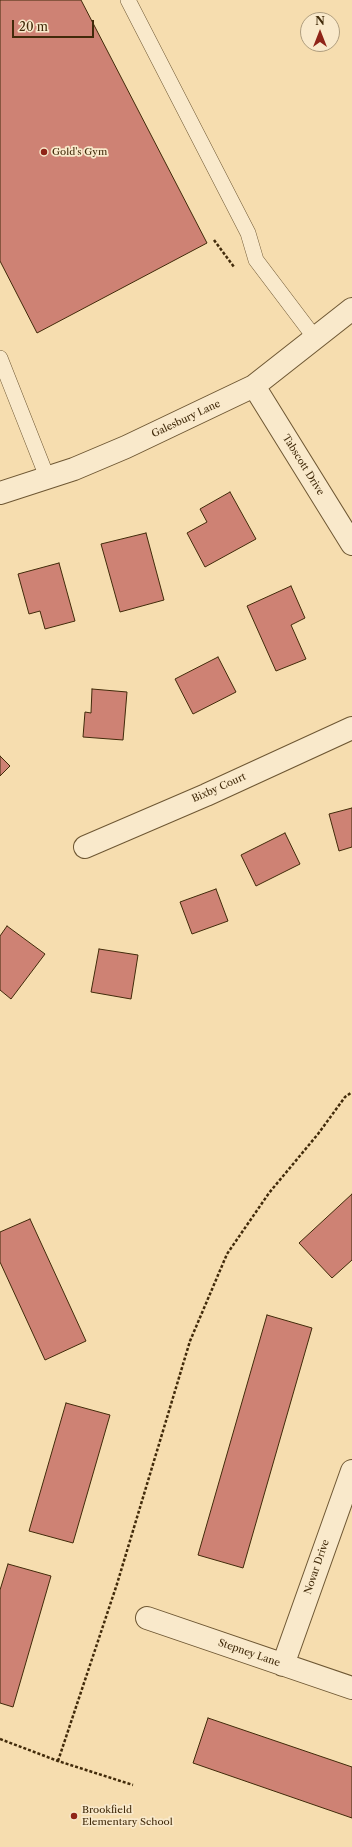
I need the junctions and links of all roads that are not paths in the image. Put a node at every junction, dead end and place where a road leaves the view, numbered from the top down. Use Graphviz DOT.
graph roads {
  1 [pos="128,0"];
  2 [pos="352,309"];
  3 [pos="315,338"];
  4 [pos="0,358"];
  5 [pos="254,386"];
  6 [pos="47,478"];
  7 [pos="0,493"];
  8 [pos="352,544"];
  9 [pos="352,728"];
  10 [pos="85,847"];
  11 [pos="352,1470"];
  12 [pos="147,1618"];
  13 [pos="283,1665"];
  14 [pos="352,1688"];
  1 -- 3 [label="lane"];
  2 -- 3 [label="street, Galesbury Lane"];
  3 -- 5 [label="street, Galesbury Lane"];
  4 -- 6 [label="lane"];
  5 -- 6 [label="street, Galesbury Lane"];
  5 -- 8 [label="street, Tabscott Drive"];
  6 -- 7 [label="street, Galesbury Lane"];
  9 -- 10 [label="street, Bixby Court"];
  11 -- 13 [label="street, Novar Drive"];
  12 -- 13 [label="street, Stepney Lane"];
  13 -- 14 [label="street, Stepney Lane"];
}
